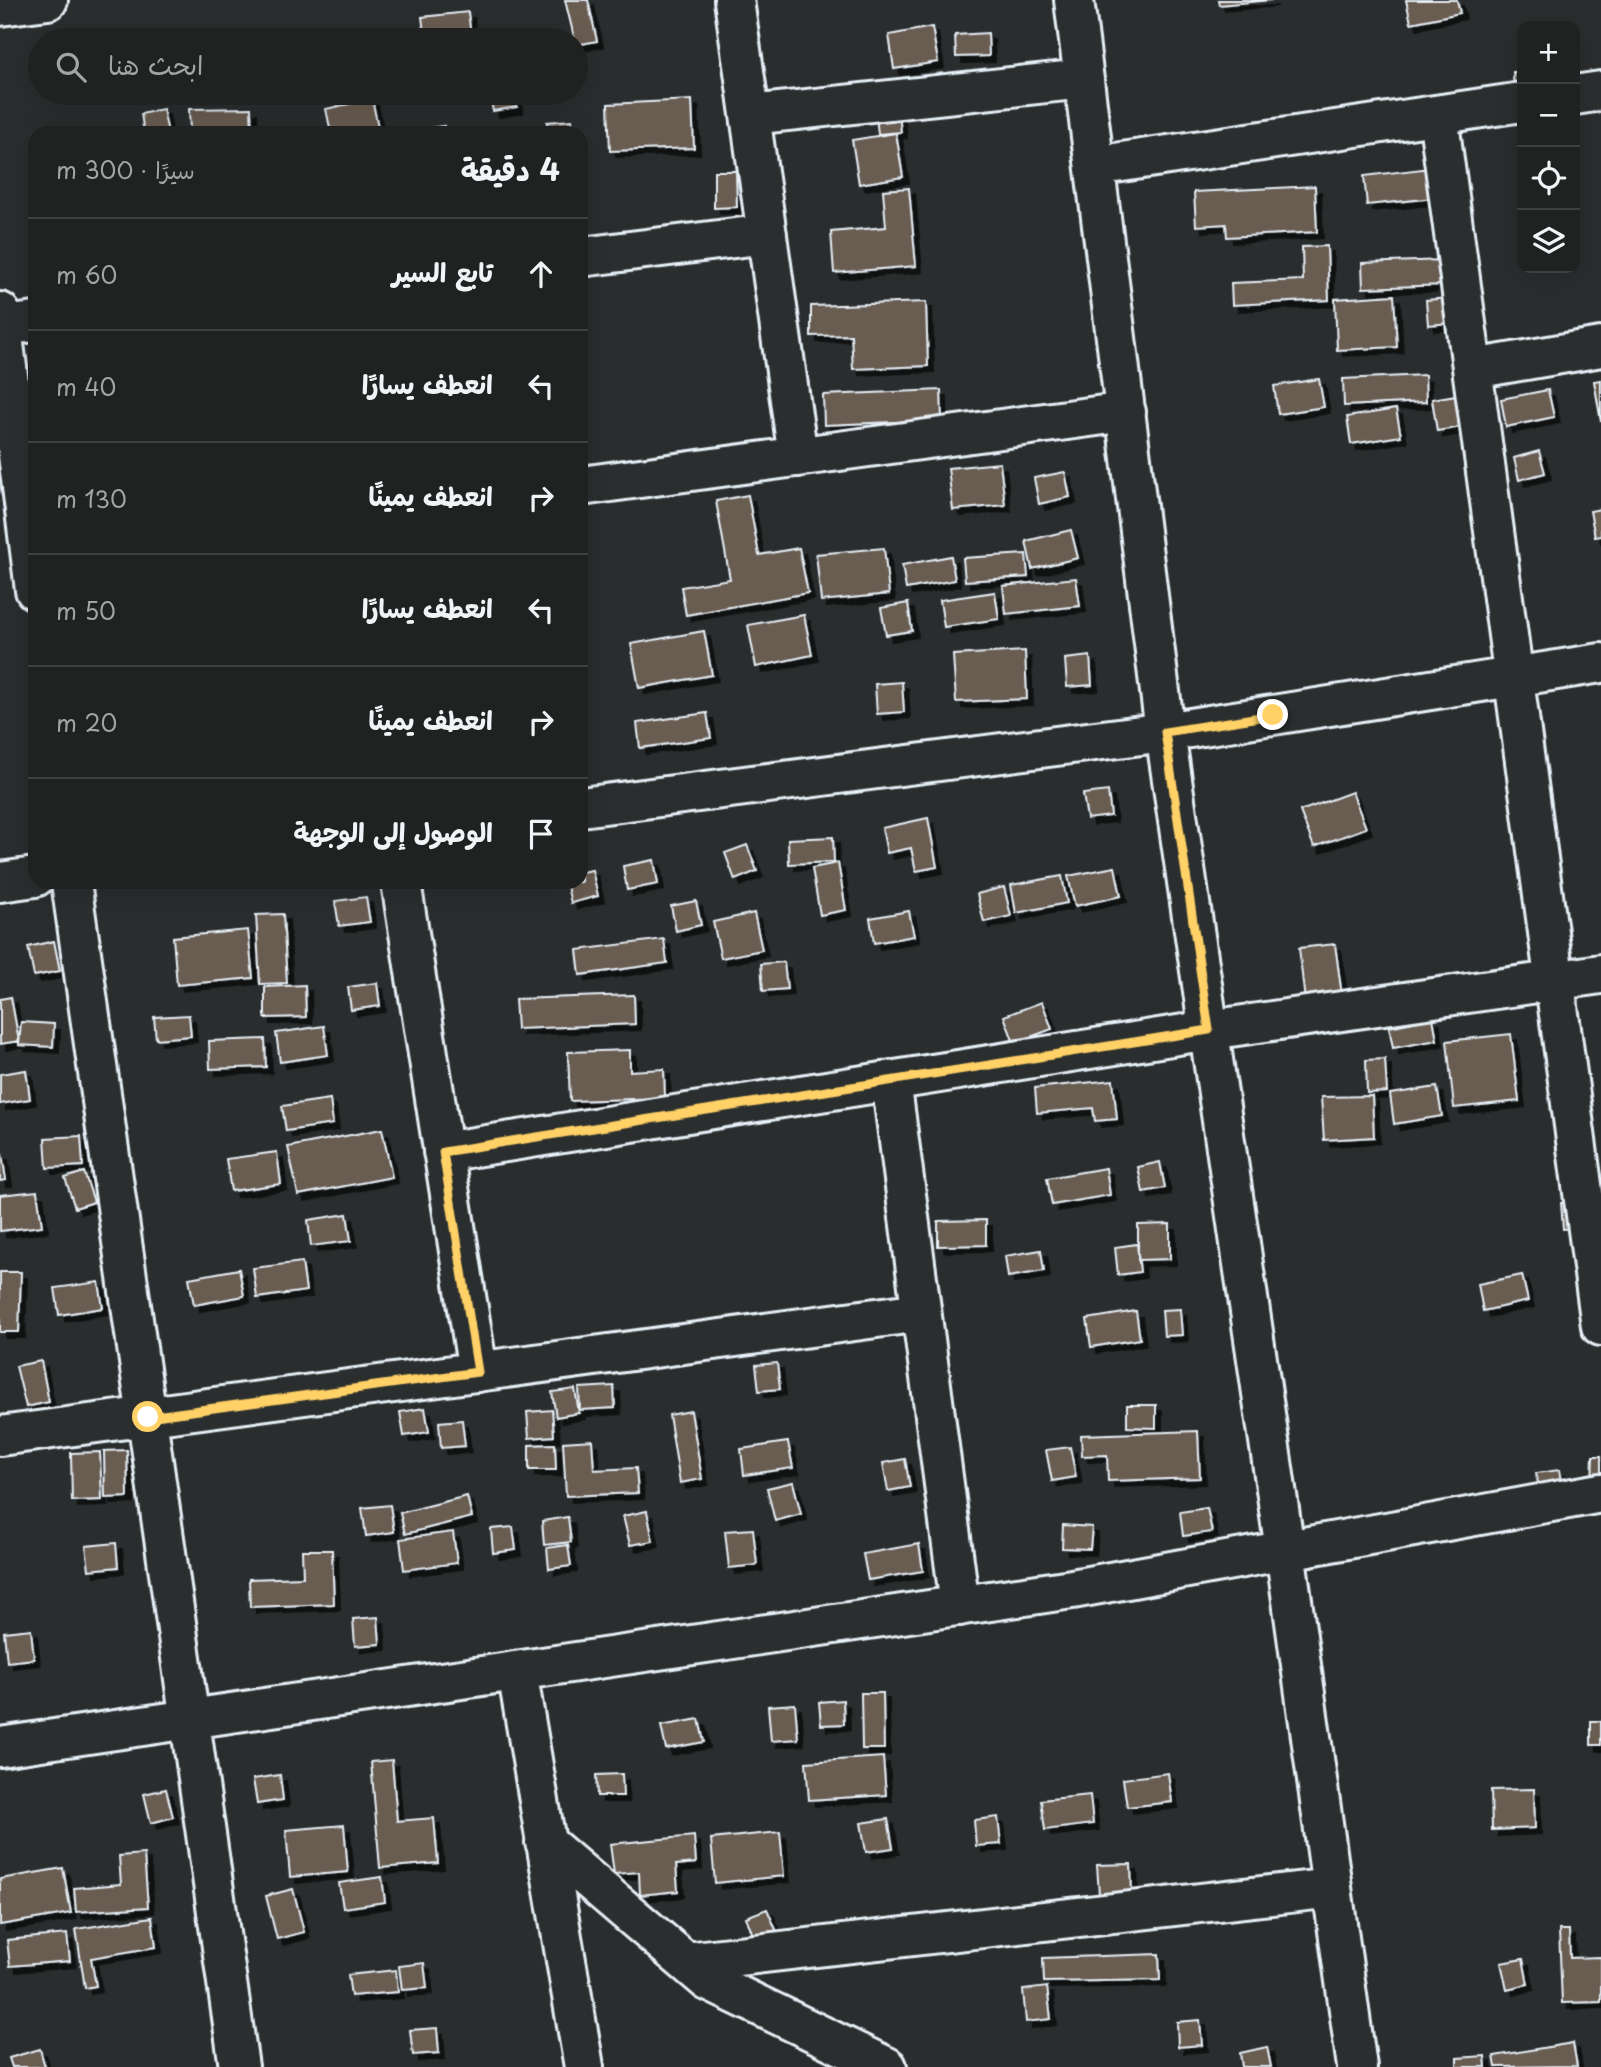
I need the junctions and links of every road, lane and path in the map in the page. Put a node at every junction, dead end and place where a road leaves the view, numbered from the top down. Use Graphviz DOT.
graph roads {
  1 [pos="48,0"];
  2 [pos="734,0"];
  3 [pos="1074,0"];
  4 [pos="0,6"];
  5 [pos="1084,79"];
  6 [pos="1601,91"];
  7 [pos="1580,94"];
  8 [pos="1517,104"];
  9 [pos="751,115"];
  10 [pos="1438,115"];
  11 [pos="1095,166"];
  12 [pos="767,234"];
  13 [pos="588,256"];
  14 [pos="12,320"];
  15 [pos="1601,347"];
  16 [pos="1472,369"];
  17 [pos="1126,412"];
  18 [pos="797,457"];
  19 [pos="588,485"];
  20 [pos="14,531"];
  21 [pos="28,570"];
  22 [pos="1601,663"];
  23 [pos="1514,676"];
  24 [pos="1165,732"];
  25 [pos="588,806"];
  26 [pos="28,878"];
  27 [pos="0,882"];
  28 [pos="72,889"];
  29 [pos="402,889"];
  30 [pos="1601,974"];
  31 [pos="1555,980"];
  32 [pos="1209,1030"];
  33 [pos="891,1080"];
  34 [pos="443,1152"];
  35 [pos="921,1312"];
  36 [pos="1601,1326"];
  37 [pos="478,1372"];
  38 [pos="148,1417"];
  39 [pos="0,1436"];
  40 [pos="1601,1493"];
  41 [pos="1286,1550"];
  42 [pos="960,1606"];
  43 [pos="517,1671"];
  44 [pos="190,1719"];
  45 [pos="0,1747"];
  46 [pos="545,1842"];
  47 [pos="1332,1888"];
  48 [pos="685,1962"];
  49 [pos="239,2067"];
  50 [pos="584,2067"];
  51 [pos="887,2067"];
  52 [pos="1357,2067"];
  1 -- 4 [label="street"];
  2 -- 9 [label="street"];
  3 -- 5 [label="street"];
  5 -- 9 [label="street"];
  5 -- 11 [label="street"];
  6 -- 7 [label="street"];
  8 -- 10 [label="street"];
  9 -- 12 [label="street"];
  10 -- 11 [label="street"];
  10 -- 16 [label="street"];
  11 -- 17 [label="street"];
  12 -- 13 [label="street"];
  12 -- 18 [label="street"];
  14 -- 20 [label="street"];
  15 -- 16 [label="street"];
  16 -- 23 [label="street"];
  17 -- 18 [label="street"];
  17 -- 24 [label="street"];
  18 -- 19 [label="street"];
  20 -- 21 [label="street"];
  22 -- 23 [label="street"];
  23 -- 24 [label="street"];
  23 -- 31 [label="street"];
  24 -- 25 [label="street"];
  24 -- 32 [label="street"];
  26 -- 27 [label="street"];
  28 -- 38 [label="street"];
  29 -- 34 [label="street"];
  30 -- 31 [label="street"];
  31 -- 32 [label="street"];
  31 -- 36 [label="street"];
  32 -- 33 [label="street"];
  32 -- 41 [label="street"];
  33 -- 34 [label="street"];
  33 -- 35 [label="street"];
  34 -- 37 [label="street"];
  35 -- 37 [label="street"];
  35 -- 42 [label="street"];
  37 -- 38 [label="street"];
  38 -- 39 [label="street"];
  38 -- 44 [label="street"];
  40 -- 41 [label="street"];
  41 -- 42 [label="street"];
  41 -- 47 [label="street"];
  42 -- 43 [label="street"];
  43 -- 44 [label="street"];
  43 -- 46 [label="street"];
  44 -- 45 [label="street"];
  44 -- 49 [label="street"];
  46 -- 48 [label="street"];
  46 -- 50 [label="street"];
  47 -- 48 [label="street"];
  47 -- 52 [label="street"];
  48 -- 51 [label="street"];
}
